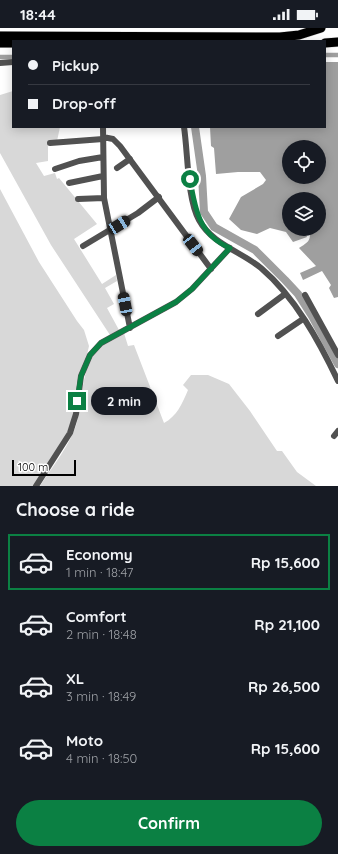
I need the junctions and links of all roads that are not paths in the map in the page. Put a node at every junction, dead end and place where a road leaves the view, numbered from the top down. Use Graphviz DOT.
graph roads {
  1 [pos="321,28"];
  2 [pos="0,36"];
  3 [pos="338,42"];
  4 [pos="0,43"];
  5 [pos="12,43"];
  6 [pos="326,43"];
  7 [pos="12,62"];
  8 [pos="0,63"];
  9 [pos="103,128"];
  10 [pos="184,128"];
  11 [pos="103,138"];
  12 [pos="50,143"];
  13 [pos="103,157"];
  14 [pos="130,159"];
  15 [pos="55,168"];
  16 [pos="117,168"];
  17 [pos="103,176"];
  18 [pos="69,183"];
  19 [pos="158,196"];
  20 [pos="104,198"];
  21 [pos="78,199"];
  22 [pos="109,231"];
  23 [pos="83,246"];
  24 [pos="230,248"];
  25 [pos="211,269"];
  26 [pos="285,294"];
  27 [pos="305,295"];
  28 [pos="304,307"];
  29 [pos="258,314"];
  30 [pos="303,319"];
  31 [pos="130,328"];
  32 [pos="278,336"];
  33 [pos="338,355"];
  34 [pos="338,381"];
  35 [pos="36,486"];
  1 -- 2 [label="highway"];
  3 -- 6 [label="highway"];
  4 -- 5 [label="highway"];
  7 -- 8 [label="street"];
  9 -- 11 [label="street"];
  10 -- 24 [label="street"];
  11 -- 12 [label="street"];
  11 -- 13 [label="street"];
  11 -- 14 [label="street"];
  13 -- 15 [label="street"];
  13 -- 17 [label="street"];
  14 -- 16 [label="street"];
  14 -- 19 [label="street"];
  17 -- 18 [label="street"];
  17 -- 20 [label="street"];
  19 -- 22 [label="street"];
  19 -- 25 [label="street"];
  20 -- 21 [label="street"];
  20 -- 22 [label="street"];
  22 -- 23 [label="street"];
  22 -- 31 [label="street"];
  24 -- 25 [label="street"];
  24 -- 26 [label="street"];
  25 -- 31 [label="street"];
  26 -- 28 [label="street"];
  26 -- 29 [label="street"];
  27 -- 28 [label="street"];
  28 -- 30 [label="street"];
  28 -- 33 [label="street"];
  30 -- 32 [label="street"];
  30 -- 34 [label="street"];
  31 -- 35 [label="street"];
}
